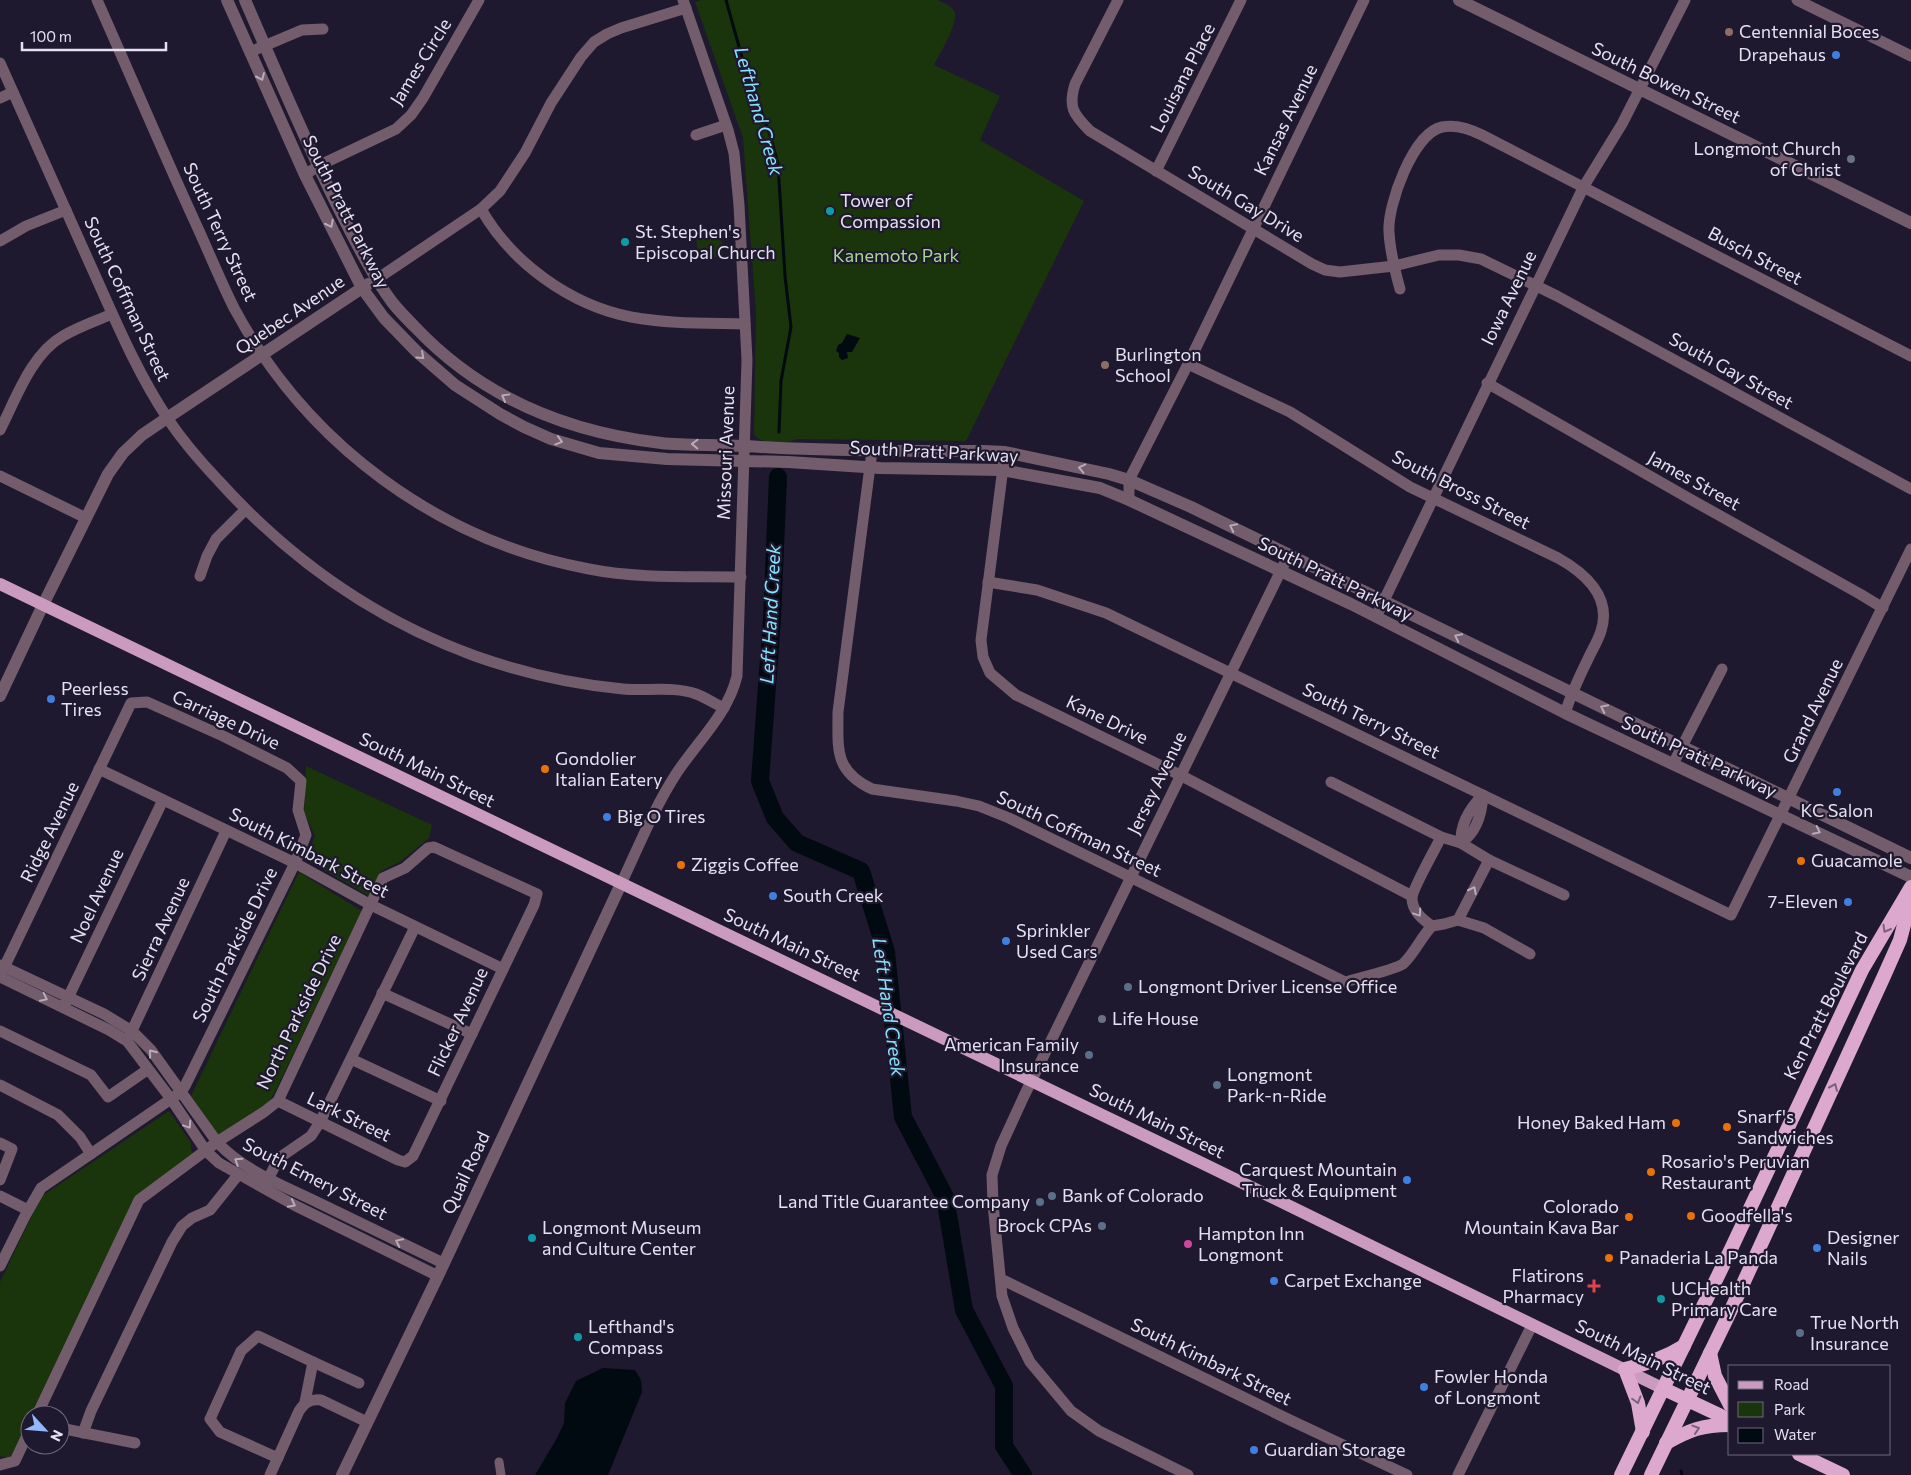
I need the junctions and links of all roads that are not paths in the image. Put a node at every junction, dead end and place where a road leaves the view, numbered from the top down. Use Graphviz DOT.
graph roads {
  1 [pos="97,0"];
  2 [pos="227,0"];
  3 [pos="245,0"];
  4 [pos="479,0"];
  5 [pos="1118,0"];
  6 [pos="1242,0"];
  7 [pos="1364,0"];
  8 [pos="1459,0"];
  9 [pos="1685,0"];
  10 [pos="1797,0"];
  11 [pos="684,4"];
  12 [pos="323,29"];
  13 [pos="265,46"];
  14 [pos="250,52"];
  15 [pos="1911,56"];
  16 [pos="0,63"];
  17 [pos="1641,90"];
  18 [pos="13,92"];
  19 [pos="0,98"];
  20 [pos="726,125"];
  21 [pos="696,135"];
  22 [pos="318,166"];
  23 [pos="1156,171"];
  24 [pos="305,175"];
  25 [pos="1584,186"];
  26 [pos="481,208"];
  27 [pos="66,210"];
  28 [pos="1911,223"];
  29 [pos="1252,230"];
  30 [pos="0,241"];
  31 [pos="1394,266"];
  32 [pos="377,279"];
  33 [pos="1535,285"];
  34 [pos="362,288"];
  35 [pos="1400,289"];
  36 [pos="112,314"];
  37 [pos="745,324"];
  38 [pos="263,354"];
  39 [pos="1911,356"];
  40 [pos="1188,364"];
  41 [pos="1488,383"];
  42 [pos="167,418"];
  43 [pos="0,430"];
  44 [pos="744,446"];
  45 [pos="872,451"];
  46 [pos="1005,452"];
  47 [pos="743,461"];
  48 [pos="870,466"];
  49 [pos="1002,470"];
  50 [pos="0,476"];
  51 [pos="1129,480"];
  52 [pos="1911,489"];
  53 [pos="1432,498"];
  54 [pos="1129,500"];
  55 [pos="245,510"];
  56 [pos="86,518"];
  57 [pos="1911,549"];
  58 [pos="1289,554"];
  59 [pos="1280,571"];
  60 [pos="200,576"];
  61 [pos="741,577"];
  62 [pos="988,582"];
  63 [pos="0,584"];
  64 [pos="1384,600"];
  65 [pos="43,605"];
  66 [pos="1883,608"];
  67 [pos="1376,617"];
  68 [pos="1722,669"];
  69 [pos="1231,673"];
  70 [pos="1572,693"];
  71 [pos="0,696"];
  72 [pos="131,703"];
  73 [pos="724,708"];
  74 [pos="1565,713"];
  75 [pos="1681,746"];
  76 [pos="1673,764"];
  77 [pos="99,769"];
  78 [pos="1180,775"];
  79 [pos="301,781"];
  80 [pos="1330,782"];
  81 [pos="1484,795"];
  82 [pos="1789,799"];
  83 [pos="163,800"];
  84 [pos="1781,814"];
  85 [pos="226,831"];
  86 [pos="1441,837"];
  87 [pos="1461,843"];
  88 [pos="1911,858"];
  89 [pos="1489,860"];
  90 [pos="295,863"];
  91 [pos="1130,877"];
  92 [pos="1911,877"];
  93 [pos="621,884"];
  94 [pos="1911,887"];
  95 [pos="537,894"];
  96 [pos="1564,894"];
  97 [pos="1412,896"];
  98 [pos="1911,898"];
  99 [pos="371,905"];
  100 [pos="1731,915"];
  101 [pos="1458,920"];
  102 [pos="1432,926"];
  103 [pos="415,927"];
  104 [pos="1530,954"];
  105 [pos="502,969"];
  106 [pos="1,971"];
  107 [pos="382,993"];
  108 [pos="65,1002"];
  109 [pos="0,1031"];
  110 [pos="472,1034"];
  111 [pos="130,1036"];
  112 [pos="351,1058"];
  113 [pos="147,1070"];
  114 [pos="1031,1081"];
  115 [pos="0,1085"];
  116 [pos="181,1092"];
  117 [pos="169,1100"];
  118 [pos="278,1100"];
  119 [pos="441,1101"];
  120 [pos="320,1122"];
  121 [pos="217,1142"];
  122 [pos="0,1143"];
  123 [pos="206,1151"];
  124 [pos="91,1154"];
  125 [pos="405,1162"];
  126 [pos="238,1175"];
  127 [pos="0,1180"];
  128 [pos="266,1184"];
  129 [pos="0,1196"];
  130 [pos="28,1210"];
  131 [pos="343,1215"];
  132 [pos="337,1226"];
  133 [pos="443,1263"];
  134 [pos="0,1266"];
  135 [pos="438,1276"];
  136 [pos="1000,1279"];
  137 [pos="1532,1325"];
  138 [pos="1684,1345"];
  139 [pos="1710,1353"];
  140 [pos="313,1362"];
  141 [pos="1625,1369"];
  142 [pos="359,1383"];
  143 [pos="1664,1389"];
  144 [pos="1687,1400"];
  145 [pos="1728,1401"];
  146 [pos="305,1402"];
  147 [pos="42,1405"];
  148 [pos="1728,1419"];
  149 [pos="367,1422"];
  150 [pos="1728,1425"];
  151 [pos="70,1430"];
  152 [pos="1643,1432"];
  153 [pos="82,1433"];
  154 [pos="135,1443"];
  155 [pos="1666,1444"];
  156 [pos="20,1449"];
  157 [pos="1801,1455"];
  158 [pos="278,1458"];
  159 [pos="499,1462"];
  160 [pos="0,1465"];
  161 [pos="270,1475"];
  162 [pos="342,1475"];
  163 [pos="501,1475"];
  164 [pos="1188,1475"];
  165 [pos="1407,1475"];
  166 [pos="1458,1475"];
  167 [pos="1621,1475"];
  168 [pos="1651,1475"];
  169 [pos="1842,1475"];
  1 -- 38 [label="street, South Terry Street"];
  2 -- 14 [label="street, South Pratt Parkway"];
  3 -- 13 [label="street, South Pratt Parkway"];
  4 -- 22 [label="street, James Circle"];
  5 -- 23 [label="street, South Gay Drive"];
  6 -- 23 [label="street, Louisana Place"];
  7 -- 29 [label="street, Kansas Avenue"];
  8 -- 17 [label="street, South Bowen Street"];
  9 -- 17 [label="street, Iowa Avenue"];
  10 -- 15 [label="street"];
  11 -- 20 [label="street, Missouri Avenue"];
  11 -- 26 [label="street, Quebec Avenue"];
  12 -- 13 [label="street"];
  13 -- 14 [label="street"];
  13 -- 22 [label="street, South Pratt Parkway"];
  14 -- 24 [label="street, South Pratt Parkway, one-way"];
  16 -- 18 [label="street, South Coffman Street"];
  17 -- 25 [label="street, Iowa Avenue"];
  17 -- 28 [label="street, South Bowen Street"];
  18 -- 19 [label="street"];
  18 -- 27 [label="street, South Coffman Street"];
  20 -- 21 [label="street"];
  20 -- 37 [label="street, Missouri Avenue"];
  22 -- 24 [label="street, James Circle"];
  22 -- 32 [label="street, South Pratt Parkway"];
  23 -- 29 [label="street, South Gay Drive"];
  24 -- 34 [label="street, South Pratt Parkway, one-way"];
  25 -- 31 [label="street, Busch Street"];
  25 -- 33 [label="street, Iowa Avenue"];
  25 -- 39 [label="street, Busch Street"];
  26 -- 32 [label="street, Quebec Avenue"];
  26 -- 37 [label="street"];
  27 -- 30 [label="street"];
  27 -- 36 [label="street, South Coffman Street"];
  29 -- 31 [label="street, South Gay Drive"];
  29 -- 40 [label="street, Kansas Avenue"];
  31 -- 33 [label="street, South Gay Drive"];
  31 -- 35 [label="street, Busch Street"];
  32 -- 34 [label="street, Quebec Avenue"];
  44 -- 32 [label="street, South Pratt Parkway, one-way"];
  33 -- 41 [label="street, Iowa Avenue"];
  33 -- 52 [label="street, South Gay Street"];
  34 -- 38 [label="street, Quebec Avenue"];
  34 -- 47 [label="street, South Pratt Parkway, one-way"];
  36 -- 42 [label="street, South Coffman Street"];
  36 -- 43 [label="street"];
  37 -- 44 [label="street, Missouri Avenue"];
  38 -- 42 [label="street, Quebec Avenue"];
  38 -- 61 [label="street, South Terry Street"];
  40 -- 51 [label="street, Kansas Avenue"];
  40 -- 53 [label="street, South Bross Street"];
  41 -- 53 [label="street, Iowa Avenue"];
  41 -- 66 [label="street, James Street"];
  42 -- 55 [label="street, South Coffman Street"];
  42 -- 56 [label="street, Quebec Avenue"];
  44 -- 45 [label="street, South Pratt Parkway"];
  44 -- 47 [label="street, Missouri Avenue"];
  45 -- 46 [label="street, South Pratt Parkway"];
  45 -- 48 [label="street, South Coffman Street"];
  46 -- 49 [label="street, Kane Drive"];
  51 -- 46 [label="street, South Pratt Parkway, one-way"];
  47 -- 48 [label="street, South Pratt Parkway"];
  47 -- 61 [label="street, Missouri Avenue"];
  48 -- 49 [label="street, South Pratt Parkway"];
  48 -- 91 [label="street, South Coffman Street"];
  49 -- 54 [label="street, South Pratt Parkway"];
  49 -- 62 [label="street, Kane Drive"];
  50 -- 56 [label="street"];
  51 -- 54 [label="street, Kansas Avenue"];
  58 -- 51 [label="street, South Pratt Parkway, one-way"];
  53 -- 64 [label="street, Iowa Avenue"];
  53 -- 70 [label="street, South Bross Street"];
  54 -- 59 [label="street, South Pratt Parkway"];
  55 -- 60 [label="street"];
  55 -- 73 [label="street, South Coffman Street"];
  56 -- 65 [label="street, Quebec Avenue"];
  57 -- 66 [label="street, Grand Avenue"];
  58 -- 59 [label="street, Jersey Avenue"];
  58 -- 64 [label="street, South Pratt Parkway"];
  59 -- 67 [label="street, South Pratt Parkway"];
  59 -- 69 [label="street, Jersey Avenue"];
  61 -- 73 [label="street, Missouri Avenue"];
  62 -- 69 [label="street, South Terry Street"];
  62 -- 78 [label="street, Kane Drive"];
  63 -- 65 [label="main road, South Main Street"];
  64 -- 67 [label="street, Iowa Avenue"];
  70 -- 64 [label="street, South Pratt Parkway, one-way"];
  65 -- 71 [label="street, Quebec Avenue"];
  65 -- 93 [label="main road, South Main Street"];
  66 -- 82 [label="street, Grand Avenue"];
  67 -- 74 [label="street, South Pratt Parkway"];
  68 -- 75 [label="street"];
  69 -- 78 [label="street, Jersey Avenue"];
  69 -- 81 [label="street, South Terry Street"];
  70 -- 74 [label="street, South Bross Street"];
  75 -- 70 [label="street, South Pratt Parkway, one-way"];
  72 -- 77 [label="street, Ridge Avenue"];
  72 -- 79 [label="street, Carriage Drive"];
  73 -- 93 [label="street, Missouri Avenue"];
  74 -- 76 [label="street, South Pratt Parkway"];
  75 -- 76 [label="street"];
  75 -- 82 [label="street, South Pratt Parkway"];
  76 -- 84 [label="street, South Pratt Parkway"];
  77 -- 83 [label="street, South Kimbark Street"];
  77 -- 106 [label="street, Ridge Avenue"];
  78 -- 91 [label="street, Jersey Avenue"];
  78 -- 97 [label="street, Kane Drive"];
  79 -- 90 [label="street, South Parkside Drive"];
  80 -- 86 [label="street"];
  81 -- 87 [label="street"];
  81 -- 100 [label="street, South Terry Street"];
  82 -- 84 [label="street, Grand Avenue"];
  82 -- 88 [label="street, South Pratt Parkway"];
  83 -- 85 [label="street, South Kimbark Street"];
  83 -- 108 [label="street, Noel Avenue"];
  84 -- 92 [label="street, South Pratt Parkway, one-way"];
  84 -- 100 [label="street, Grand Avenue"];
  85 -- 90 [label="street, South Kimbark Street"];
  85 -- 111 [label="street, Sierra Avenue"];
  86 -- 87 [label="street"];
  86 -- 97 [label="street"];
  87 -- 89 [label="street"];
  89 -- 96 [label="street"];
  101 -- 89 [label="street, one-way"];
  90 -- 99 [label="street, South Kimbark Street"];
  90 -- 116 [label="street, South Parkside Drive"];
  91 -- 102 [label="street, South Coffman Street"];
  91 -- 114 [label="street, Jersey Avenue"];
  93 -- 114 [label="main road, South Main Street"];
  93 -- 133 [label="street, Quail Road"];
  94 -- 138 [label="highway, Ken Pratt Boulevard, one-way"];
  95 -- 99 [label="street, North Parkside Drive"];
  95 -- 105 [label="street, Flicker Avenue"];
  97 -- 102 [label="street, one-way"];
  139 -- 98 [label="highway, Ken Pratt Boulevard, one-way"];
  99 -- 103 [label="street, South Kimbark Street"];
  99 -- 118 [label="street, North Parkside Drive"];
  101 -- 102 [label="street"];
  101 -- 104 [label="street"];
  103 -- 105 [label="street, South Kimbark Street"];
  103 -- 107 [label="street"];
  105 -- 110 [label="street, Flicker Avenue"];
  106 -- 108 [label="street, South Emery Street"];
  107 -- 110 [label="street"];
  107 -- 112 [label="street"];
  108 -- 111 [label="street, South Emery Street"];
  109 -- 113 [label="street"];
  110 -- 119 [label="street, Flicker Avenue"];
  111 -- 113 [label="street, South Emery Street"];
  116 -- 111 [label="street, South Emery Street, one-way"];
  112 -- 119 [label="street"];
  112 -- 120 [label="street"];
  113 -- 117 [label="street, South Emery Street"];
  114 -- 136 [label="street"];
  114 -- 137 [label="main road, South Main Street"];
  115 -- 124 [label="street"];
  116 -- 117 [label="street"];
  116 -- 121 [label="street, South Emery Street"];
  117 -- 123 [label="street, South Emery Street, one-way"];
  117 -- 124 [label="street"];
  118 -- 120 [label="street, Lark Street"];
  118 -- 121 [label="street, North Parkside Drive"];
  119 -- 125 [label="street, Flicker Avenue"];
  120 -- 125 [label="street, Lark Street"];
  120 -- 128 [label="street"];
  121 -- 123 [label="street, North Parkside Drive"];
  128 -- 121 [label="street, South Emery Street, one-way"];
  122 -- 127 [label="street"];
  123 -- 126 [label="street, South Emery Street"];
  123 -- 147 [label="street, North Parkside Drive"];
  124 -- 130 [label="street"];
  126 -- 128 [label="street, South Emery Street"];
  126 -- 153 [label="street"];
  128 -- 131 [label="street, South Emery Street"];
  128 -- 132 [label="street, South Emery Street, one-way"];
  129 -- 130 [label="street"];
  130 -- 134 [label="street"];
  131 -- 132 [label="street"];
  133 -- 131 [label="street, South Emery Street, one-way"];
  132 -- 135 [label="street, South Emery Street"];
  133 -- 135 [label="street, Quail Road"];
  135 -- 149 [label="street, Quail Road"];
  136 -- 164 [label="street"];
  136 -- 165 [label="street, South Kimbark Street"];
  137 -- 141 [label="main road, South Main Street"];
  137 -- 166 [label="street"];
  138 -- 141 [label="highway"];
  138 -- 143 [label="highway, Ken Pratt Boulevard"];
  139 -- 144 [label="highway, Ken Pratt Boulevard"];
  139 -- 145 [label="highway"];
  140 -- 142 [label="street"];
  140 -- 146 [label="street"];
  140 -- 158 [label="street"];
  141 -- 143 [label="main road, South Main Street"];
  141 -- 152 [label="highway, one-way"];
  143 -- 144 [label="highway, South Main Street"];
  143 -- 152 [label="highway, Ken Pratt Boulevard"];
  144 -- 148 [label="highway, South Main Street"];
  144 -- 155 [label="highway, Ken Pratt Boulevard"];
  146 -- 149 [label="street"];
  146 -- 158 [label="street"];
  149 -- 162 [label="street, Quail Road"];
  155 -- 150 [label="highway, one-way"];
  151 -- 153 [label="street"];
  152 -- 167 [label="highway, Ken Pratt Boulevard"];
  153 -- 154 [label="street"];
  155 -- 168 [label="highway, Ken Pratt Boulevard"];
  156 -- 160 [label="street"];
  157 -- 169 [label="highway"];
  158 -- 161 [label="street"];
  159 -- 163 [label="street"];
}
